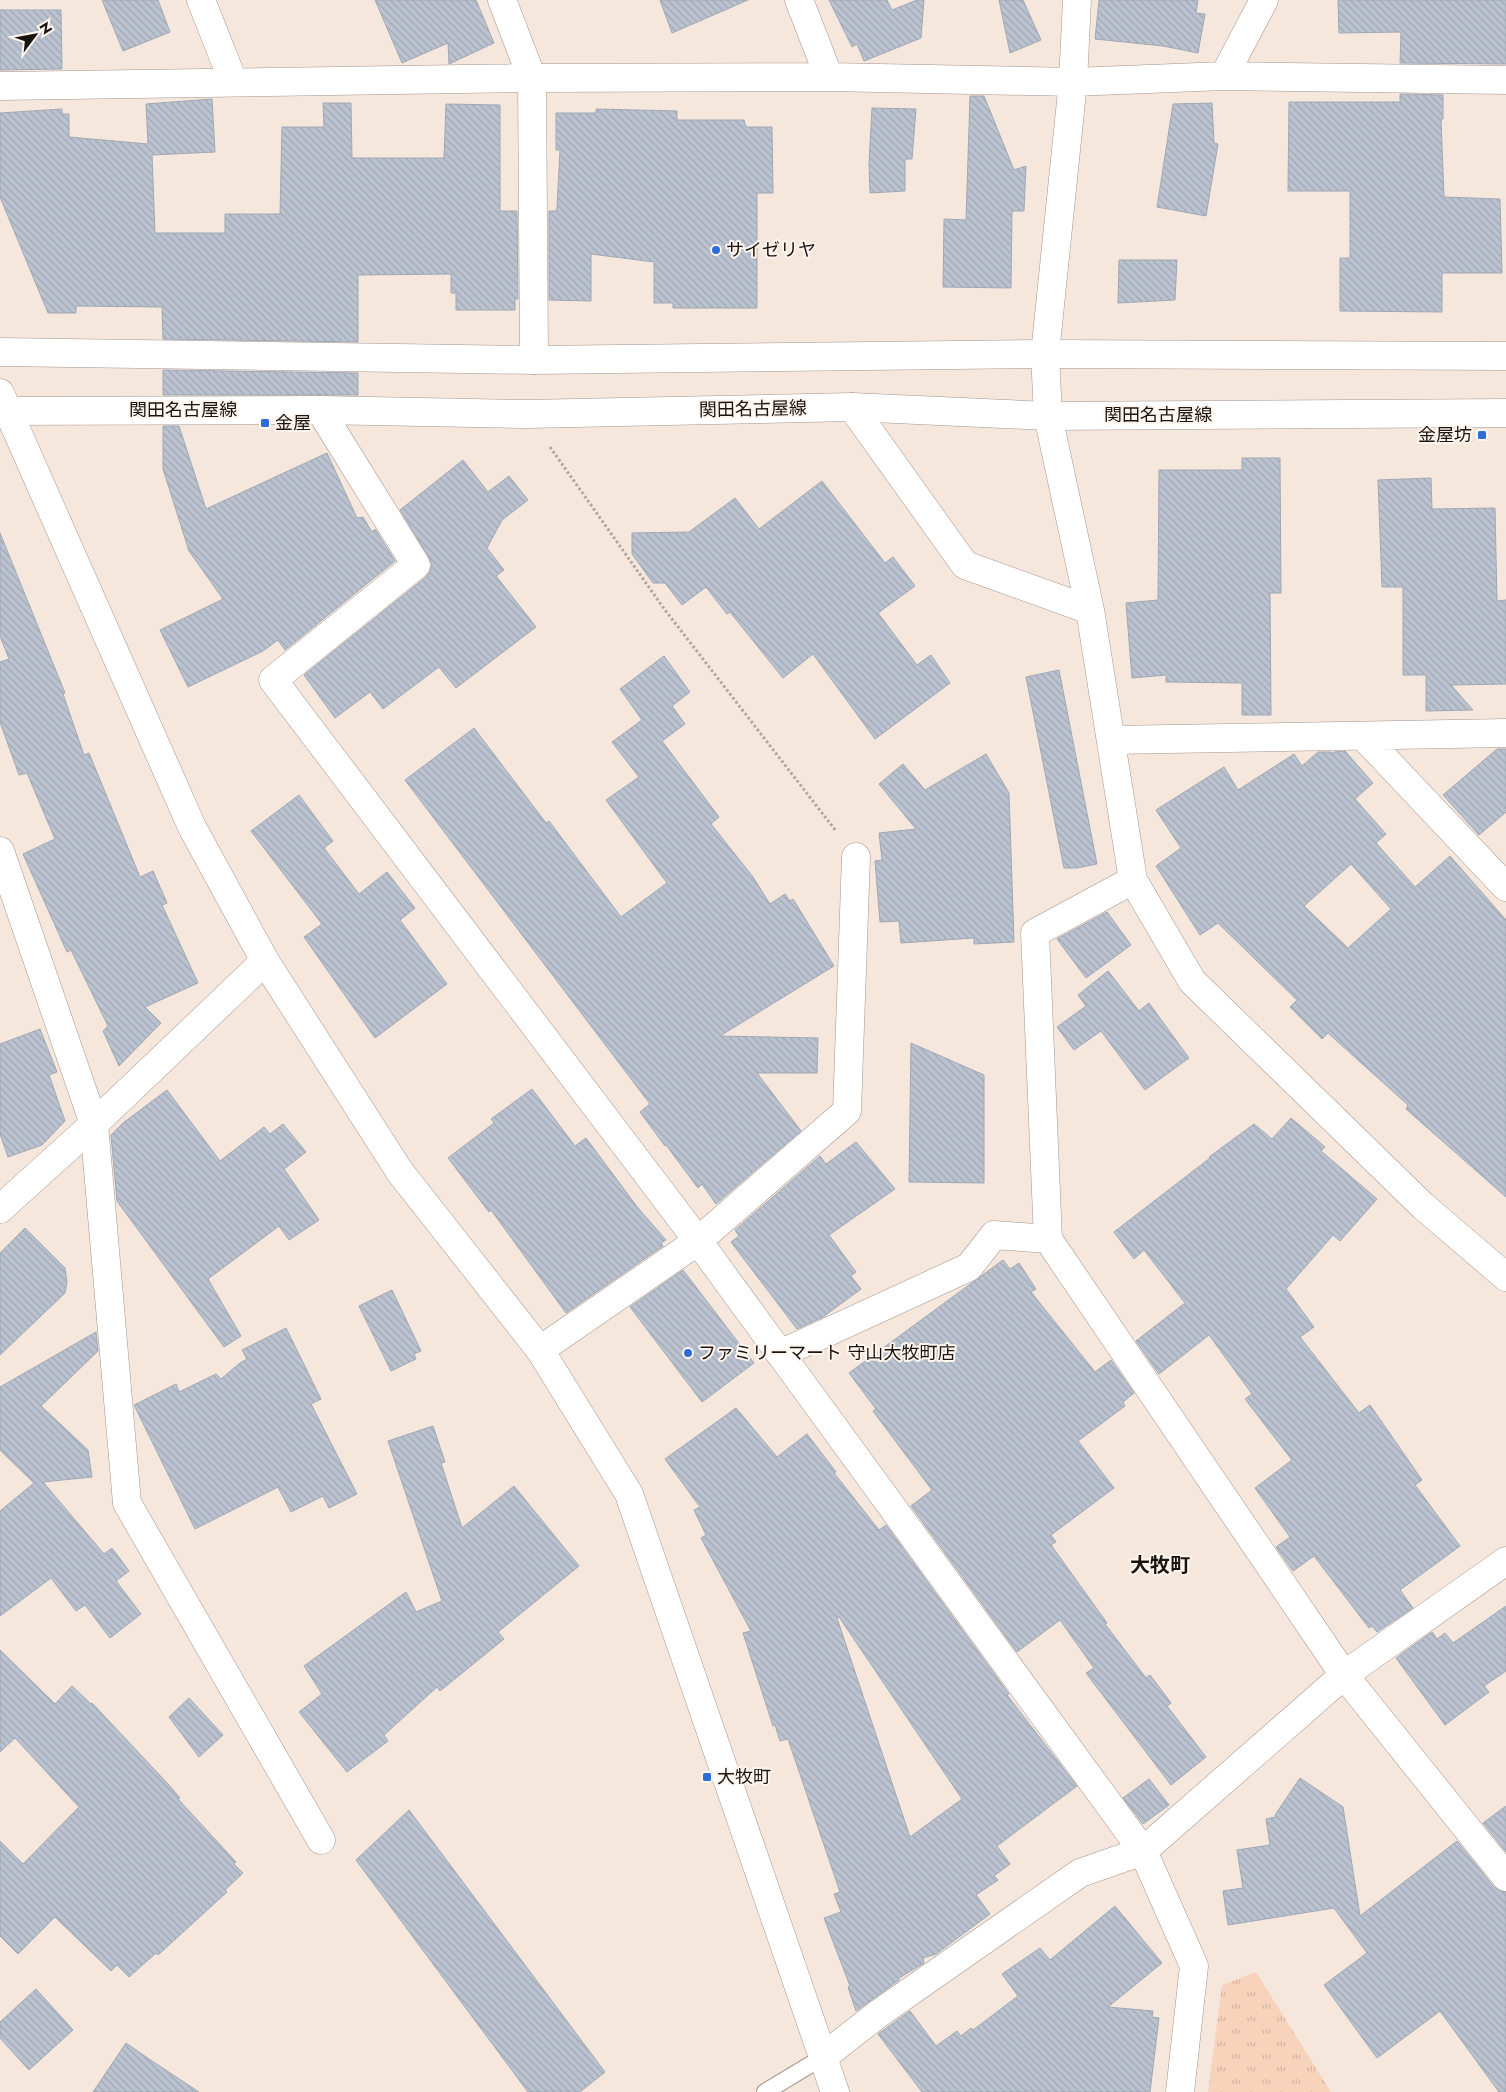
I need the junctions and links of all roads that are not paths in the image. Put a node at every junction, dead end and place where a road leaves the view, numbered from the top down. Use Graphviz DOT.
graph roads {
  1 [pos="201,0"];
  2 [pos="502,0"];
  3 [pos="798,0"];
  4 [pos="1077,0"];
  5 [pos="1264,0"];
  6 [pos="1224,76"];
  7 [pos="829,77"];
  8 [pos="532,78"];
  9 [pos="1506,80"];
  10 [pos="233,81"];
  11 [pos="1073,82"];
  12 [pos="0,86"];
  13 [pos="0,352"];
  14 [pos="1045,354"];
  15 [pos="1506,356"];
  16 [pos="534,360"];
  17 [pos="3,404"];
  18 [pos="852,407"];
  19 [pos="320,410"];
  20 [pos="1506,413"];
  21 [pos="1048,416"];
  22 [pos="1090,610"];
  23 [pos="1506,733"];
  24 [pos="1363,736"];
  25 [pos="1111,740"];
  26 [pos="0,851"];
  27 [pos="856,857"];
  28 [pos="1133,880"];
  29 [pos="1506,887"];
  30 [pos="265,961"];
  31 [pos="94,1124"];
  32 [pos="0,1209"];
  33 [pos="1048,1239"];
  34 [pos="698,1241"];
  35 [pos="1506,1277"];
  36 [pos="540,1350"];
  37 [pos="780,1354"];
  38 [pos="1506,1561"];
  39 [pos="1344,1675"];
  40 [pos="321,1840"];
  41 [pos="1144,1852"];
  42 [pos="1506,1877"];
  43 [pos="823,2056"];
  44 [pos="765,2092"];
  45 [pos="835,2092"];
  46 [pos="1180,2092"];
  1 -- 10 [label="street"];
  2 -- 8 [label="street"];
  3 -- 7 [label="street"];
  4 -- 11 [label="street"];
  5 -- 6 [label="street"];
  6 -- 9 [label="street"];
  6 -- 11 [label="street"];
  7 -- 8 [label="street"];
  7 -- 11 [label="street"];
  8 -- 10 [label="street"];
  8 -- 16 [label="street"];
  10 -- 12 [label="street"];
  11 -- 14 [label="street"];
  13 -- 16 [label="street"];
  14 -- 15 [label="street"];
  14 -- 16 [label="street"];
  14 -- 21 [label="street"];
  17 -- 19 [label="street, 関田名古屋線"];
  17 -- 30 [label="street"];
  18 -- 19 [label="street, 関田名古屋線"];
  18 -- 21 [label="street, 関田名古屋線"];
  18 -- 22 [label="street"];
  19 -- 34 [label="street"];
  20 -- 21 [label="street, 関田名古屋線"];
  21 -- 22 [label="street"];
  22 -- 25 [label="street"];
  23 -- 24 [label="street"];
  24 -- 25 [label="street"];
  24 -- 29 [label="street"];
  25 -- 28 [label="street"];
  26 -- 31 [label="street"];
  27 -- 34 [label="street"];
  28 -- 33 [label="street"];
  28 -- 35 [label="street"];
  30 -- 31 [label="street"];
  30 -- 36 [label="street"];
  31 -- 32 [label="street"];
  31 -- 40 [label="street"];
  33 -- 37 [label="street"];
  33 -- 39 [label="street"];
  34 -- 36 [label="street"];
  34 -- 37 [label="street"];
  36 -- 43 [label="street"];
  37 -- 41 [label="street"];
  38 -- 39 [label="street"];
  39 -- 41 [label="street"];
  39 -- 42 [label="street"];
  41 -- 43 [label="street"];
  41 -- 46 [label="street"];
  43 -- 44 [label="lane"];
  43 -- 45 [label="street"];
}
